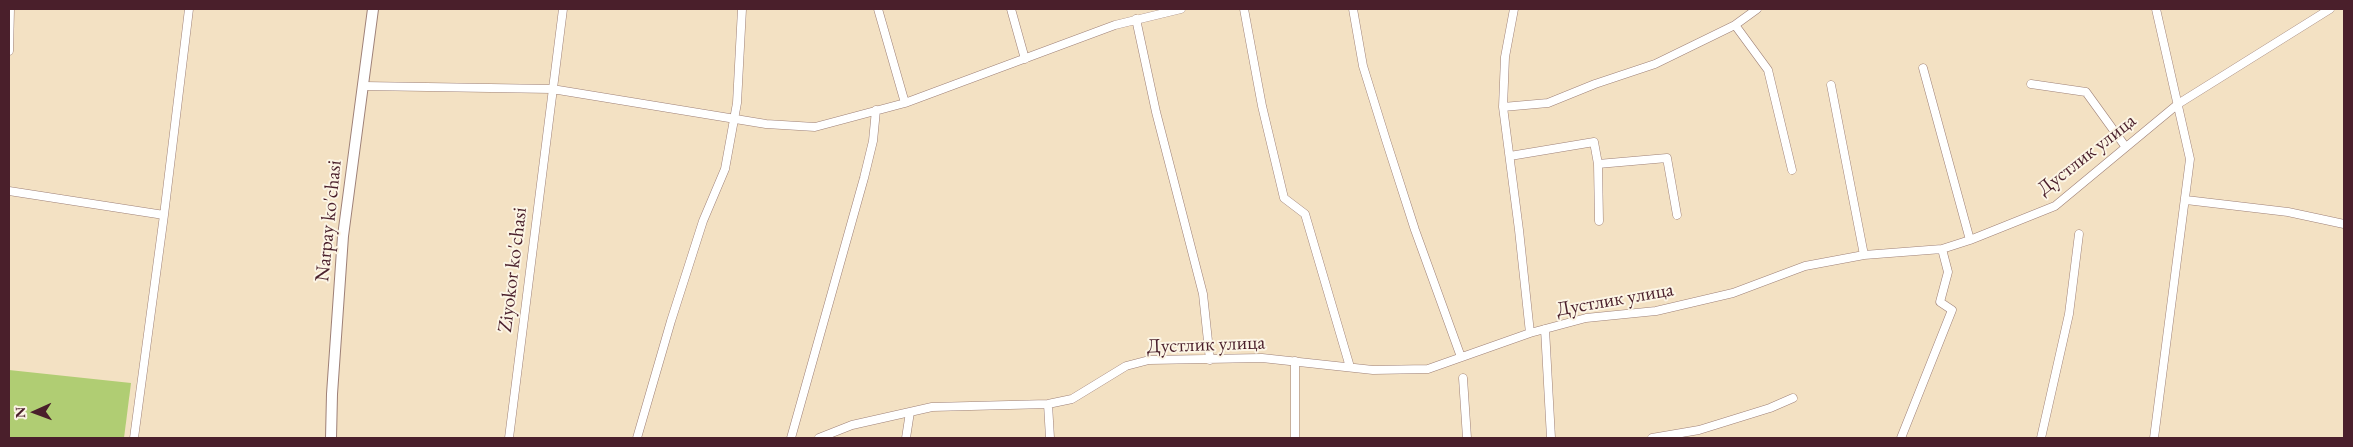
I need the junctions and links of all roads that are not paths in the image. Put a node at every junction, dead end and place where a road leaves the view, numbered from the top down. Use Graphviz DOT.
graph roads {
  1 [pos="10,9"];
  2 [pos="189,9"];
  3 [pos="373,9"];
  4 [pos="563,9"];
  5 [pos="742,9"];
  6 [pos="878,9"];
  7 [pos="1011,9"];
  8 [pos="1181,9"];
  9 [pos="1244,9"];
  10 [pos="1354,9"];
  11 [pos="1514,9"];
  12 [pos="1756,9"];
  13 [pos="2156,9"];
  14 [pos="2330,9"];
  15 [pos="1136,19"];
  16 [pos="1735,25"];
  17 [pos="9,51"];
  18 [pos="1025,59"];
  19 [pos="1923,68"];
  20 [pos="2031,84"];
  21 [pos="1830,85"];
  22 [pos="364,86"];
  23 [pos="552,89"];
  24 [pos="905,103"];
  25 [pos="2178,104"];
  26 [pos="1503,107"];
  27 [pos="876,110"];
  28 [pos="735,117"];
  29 [pos="2125,146"];
  30 [pos="1510,156"];
  31 [pos="1598,164"];
  32 [pos="1792,170"];
  33 [pos="9,191"];
  34 [pos="2186,200"];
  35 [pos="164,215"];
  36 [pos="1677,215"];
  37 [pos="1598,221"];
  38 [pos="2344,224"];
  39 [pos="2079,234"];
  40 [pos="1970,240"];
  41 [pos="1942,249"];
  42 [pos="1864,255"];
  43 [pos="1545,329"];
  44 [pos="1530,332"];
  45 [pos="1461,357"];
  46 [pos="1210,360"];
  47 [pos="1295,361"];
  48 [pos="1350,367"];
  49 [pos="1463,378"];
  50 [pos="1793,398"];
  51 [pos="1048,404"];
  52 [pos="910,412"];
  53 [pos="134,438"];
  54 [pos="331,438"];
  55 [pos="509,438"];
  56 [pos="637,438"];
  57 [pos="790,438"];
  58 [pos="819,438"];
  59 [pos="906,438"];
  60 [pos="1050,438"];
  61 [pos="1295,438"];
  62 [pos="1467,438"];
  63 [pos="1552,438"];
  64 [pos="1652,438"];
  65 [pos="1901,438"];
  66 [pos="2042,438"];
  67 [pos="2154,438"];
  1 -- 17 [label="street"];
  2 -- 35 [label="street"];
  3 -- 22 [label="main road, Narpay ko'chasi"];
  4 -- 23 [label="street, Ziyokor ko'chasi"];
  5 -- 28 [label="street"];
  6 -- 24 [label="street"];
  7 -- 18 [label="street"];
  8 -- 15 [label="street"];
  9 -- 48 [label="street"];
  10 -- 45 [label="street"];
  11 -- 26 [label="street"];
  12 -- 16 [label="street"];
  13 -- 25 [label="street"];
  14 -- 25 [label="street, Дустлик улица"];
  15 -- 18 [label="street"];
  15 -- 46 [label="street"];
  16 -- 26 [label="street"];
  16 -- 32 [label="street"];
  18 -- 24 [label="street"];
  19 -- 40 [label="street"];
  20 -- 29 [label="street"];
  21 -- 42 [label="street"];
  22 -- 23 [label="street"];
  22 -- 54 [label="main road, Narpay ko'chasi"];
  23 -- 28 [label="street"];
  23 -- 55 [label="street, Ziyokor ko'chasi"];
  24 -- 27 [label="street"];
  25 -- 29 [label="street, Дустлик улица"];
  25 -- 34 [label="street"];
  26 -- 30 [label="street"];
  27 -- 28 [label="street"];
  27 -- 57 [label="street"];
  28 -- 56 [label="street"];
  29 -- 40 [label="street, Дустлик улица"];
  30 -- 31 [label="street"];
  30 -- 44 [label="street"];
  31 -- 36 [label="street"];
  31 -- 37 [label="street"];
  33 -- 35 [label="street"];
  34 -- 38 [label="street"];
  34 -- 67 [label="street"];
  35 -- 53 [label="street"];
  39 -- 66 [label="street"];
  40 -- 41 [label="street, Дустлик улица"];
  41 -- 42 [label="street, Дустлик улица"];
  41 -- 65 [label="street"];
  42 -- 43 [label="street, Дустлик улица"];
  43 -- 44 [label="street, Дустлик улица"];
  43 -- 63 [label="street"];
  44 -- 45 [label="street, Дустлик улица"];
  45 -- 48 [label="street, Дустлик улица"];
  46 -- 47 [label="street, Дустлик улица"];
  46 -- 51 [label="street, Дустлик улица"];
  47 -- 48 [label="street, Дустлик улица"];
  47 -- 61 [label="street"];
  49 -- 62 [label="street"];
  50 -- 64 [label="street"];
  51 -- 52 [label="street, Дустлик улица"];
  51 -- 60 [label="street"];
  52 -- 58 [label="street, Дустлик улица"];
  52 -- 59 [label="street"];
}
